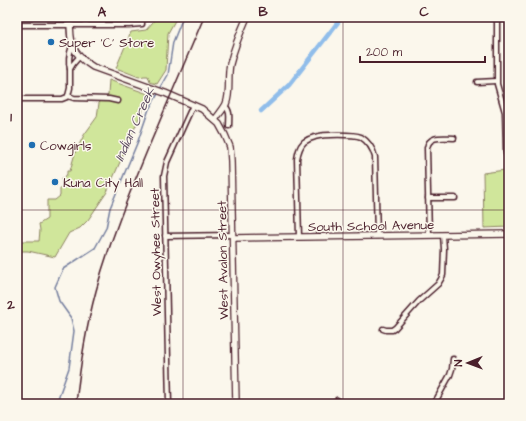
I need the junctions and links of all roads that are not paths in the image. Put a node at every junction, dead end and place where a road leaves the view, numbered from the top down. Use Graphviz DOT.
graph roads {
  1 [pos="70,17"];
  2 [pos="142,17"];
  3 [pos="247,17"];
  4 [pos="497,17"];
  5 [pos="17,25"];
  6 [pos="70,26"];
  7 [pos="72,46"];
  8 [pos="79,57"];
  9 [pos="70,70"];
  10 [pos="496,81"];
  11 [pos="477,82"];
  12 [pos="68,96"];
  13 [pos="17,99"];
  14 [pos="118,101"];
  15 [pos="193,105"];
  16 [pos="225,106"];
  17 [pos="215,120"];
  18 [pos="230,126"];
  19 [pos="454,138"];
  20 [pos="509,163"];
  21 [pos="428,198"];
  22 [pos="455,198"];
  23 [pos="509,234"];
  24 [pos="430,235"];
  25 [pos="443,235"];
  26 [pos="165,236"];
  27 [pos="377,236"];
  28 [pos="232,237"];
  29 [pos="299,237"];
  30 [pos="383,329"];
  31 [pos="453,359"];
  32 [pos="337,400"];
  33 [pos="169,404"];
  34 [pos="236,404"];
  35 [pos="332,404"];
  36 [pos="434,404"];
  1 -- 6 [label="main road"];
  2 -- 6 [label="street"];
  3 -- 16 [label="main road"];
  4 -- 10 [label="street"];
  5 -- 6 [label="street"];
  6 -- 7 [label="main road"];
  7 -- 8 [label="main road"];
  7 -- 9 [label="street"];
  8 -- 9 [label="street"];
  8 -- 15 [label="main road, West Avalon Street"];
  9 -- 12 [label="street"];
  10 -- 11 [label="street"];
  10 -- 20 [label="street"];
  12 -- 13 [label="street"];
  12 -- 14 [label="street"];
  15 -- 17 [label="main road, West Avalon Street"];
  15 -- 26 [label="street, West Owyhee Street"];
  16 -- 17 [label="main road"];
  16 -- 18 [label="street"];
  17 -- 28 [label="main road, West Avalon Street"];
  19 -- 21 [label="street"];
  21 -- 22 [label="street"];
  21 -- 24 [label="street"];
  23 -- 25 [label="main road, South School Avenue"];
  24 -- 25 [label="main road, South School Avenue"];
  24 -- 27 [label="main road, South School Avenue"];
  25 -- 30 [label="street"];
  26 -- 28 [label="street"];
  26 -- 33 [label="street, West Owyhee Street"];
  27 -- 29 [label="main road, South School Avenue"];
  27 -- 29 [label="street"];
  28 -- 29 [label="main road, South School Avenue"];
  28 -- 34 [label="main road, West Avalon Street"];
  31 -- 36 [label="street"];
  32 -- 35 [label="street"];
}
